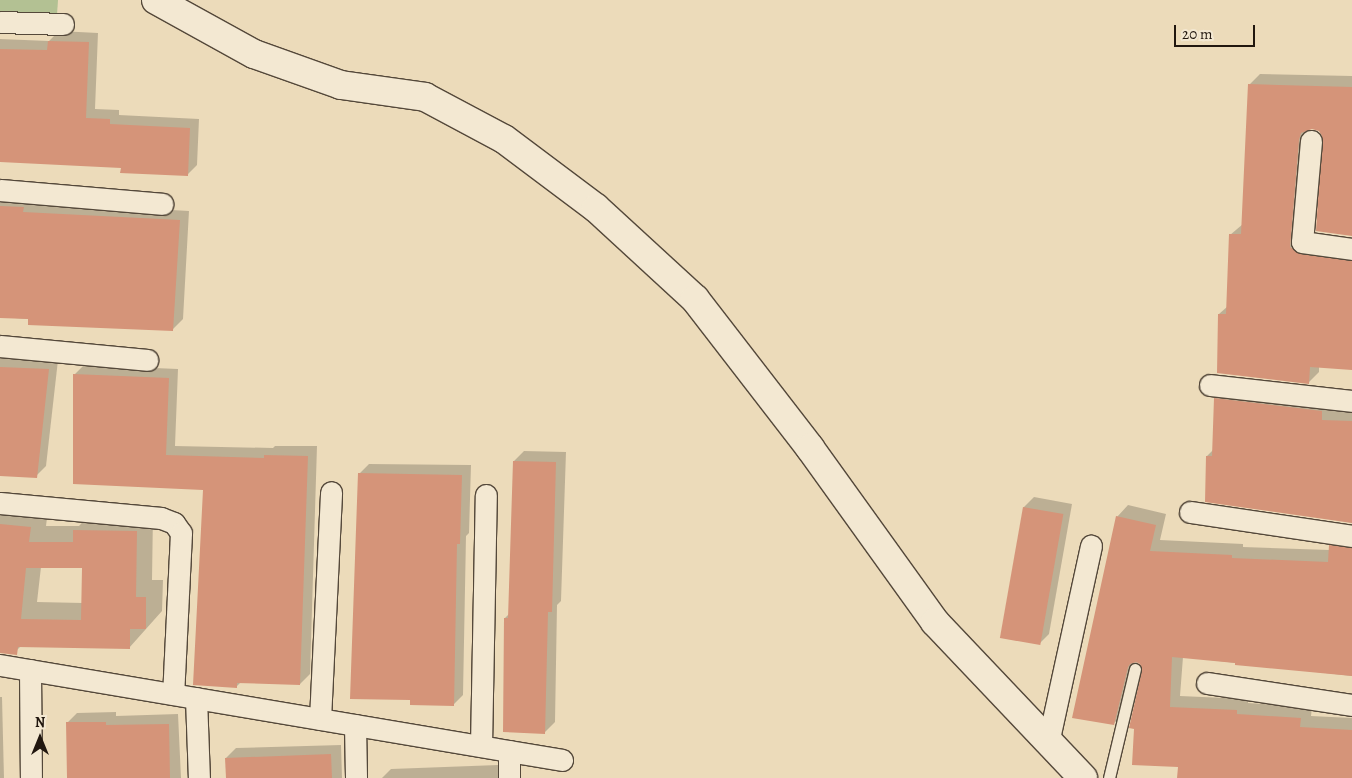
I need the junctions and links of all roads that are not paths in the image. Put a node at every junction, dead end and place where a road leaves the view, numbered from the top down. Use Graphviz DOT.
graph roads {
  1 [pos="156,0"];
  2 [pos="0,22"];
  3 [pos="63,24"];
  4 [pos="1311,141"];
  5 [pos="0,190"];
  6 [pos="162,204"];
  7 [pos="1352,249"];
  8 [pos="0,346"];
  9 [pos="146,360"];
  10 [pos="1210,385"];
  11 [pos="1352,401"];
  12 [pos="331,492"];
  13 [pos="486,495"];
  14 [pos="0,503"];
  15 [pos="1190,512"];
  16 [pos="1352,536"];
  17 [pos="1091,546"];
  18 [pos="0,665"];
  19 [pos="30,670"];
  20 [pos="1136,670"];
  21 [pos="1207,683"];
  22 [pos="173,694"];
  23 [pos="196,698"];
  24 [pos="1352,705"];
  25 [pos="320,719"];
  26 [pos="355,725"];
  27 [pos="1048,743"];
  28 [pos="481,746"];
  29 [pos="509,751"];
  30 [pos="562,760"];
  31 [pos="31,778"];
  32 [pos="199,778"];
  33 [pos="356,778"];
  34 [pos="509,778"];
  35 [pos="1083,778"];
  36 [pos="1109,778"];
  1 -- 27 [label="street"];
  2 -- 3 [label="street"];
  4 -- 7 [label="street"];
  5 -- 6 [label="street"];
  8 -- 9 [label="street"];
  10 -- 11 [label="street"];
  12 -- 25 [label="street"];
  13 -- 28 [label="street"];
  14 -- 22 [label="street"];
  15 -- 16 [label="street"];
  17 -- 27 [label="street"];
  18 -- 19 [label="street"];
  19 -- 22 [label="street"];
  19 -- 31 [label="street"];
  20 -- 36 [label="lane"];
  21 -- 24 [label="street"];
  22 -- 23 [label="street"];
  23 -- 25 [label="street"];
  23 -- 32 [label="street"];
  25 -- 26 [label="street"];
  26 -- 28 [label="street"];
  26 -- 33 [label="street"];
  27 -- 35 [label="street"];
  28 -- 29 [label="street"];
  29 -- 30 [label="street"];
  29 -- 34 [label="street"];
}
